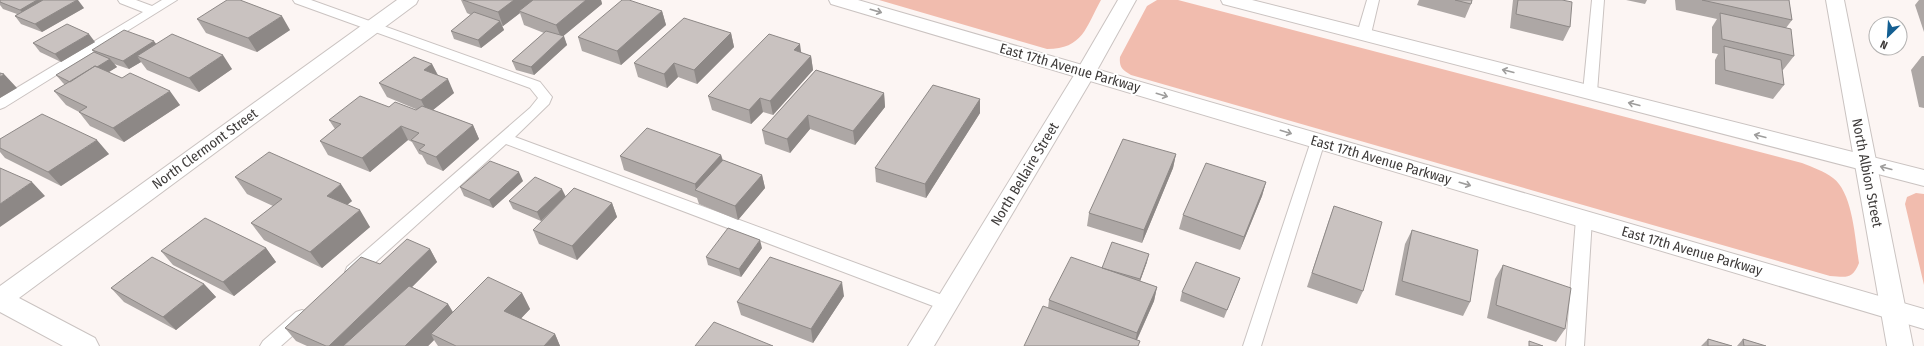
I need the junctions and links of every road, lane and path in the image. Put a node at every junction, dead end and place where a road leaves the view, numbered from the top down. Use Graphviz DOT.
graph roads {
  1 [pos="124,0"];
  2 [pos="171,0"];
  3 [pos="299,0"];
  4 [pos="409,0"];
  5 [pos="838,0"];
  6 [pos="1127,0"];
  7 [pos="1230,0"];
  8 [pos="1373,0"];
  9 [pos="1598,0"];
  10 [pos="1835,0"];
  11 [pos="153,11"];
  12 [pos="373,26"];
  13 [pos="1364,34"];
  14 [pos="1086,72"];
  15 [pos="1590,92"];
  16 [pos="0,104"];
  17 [pos="504,138"];
  18 [pos="1318,141"];
  19 [pos="1865,162"];
  20 [pos="1924,178"];
  21 [pos="1584,219"];
  22 [pos="340,284"];
  23 [pos="0,299"];
  24 [pos="947,304"];
  25 [pos="311,310"];
  26 [pos="1894,310"];
  27 [pos="1924,319"];
  28 [pos="86,346"];
  29 [pos="270,346"];
  30 [pos="922,346"];
  31 [pos="1252,346"];
  32 [pos="1575,346"];
  33 [pos="1900,346"];
  1 -- 11 [label="lane"];
  2 -- 11 [label="lane"];
  3 -- 12 [label="lane"];
  4 -- 12 [label="main road, North Clermont Street"];
  5 -- 14 [label="main road, East 17th Avenue Parkway, one-way"];
  6 -- 14 [label="main road, North Bellaire Street"];
  7 -- 13 [label="main road"];
  8 -- 13 [label="lane"];
  9 -- 15 [label="lane"];
  10 -- 19 [label="main road, North Albion Street"];
  11 -- 16 [label="lane"];
  12 -- 17 [label="lane"];
  12 -- 23 [label="main road, North Clermont Street"];
  15 -- 13 [label="main road, one-way"];
  14 -- 18 [label="main road, East 17th Avenue Parkway, one-way"];
  14 -- 24 [label="main road, North Bellaire Street"];
  19 -- 15 [label="main road, one-way"];
  17 -- 22 [label="lane"];
  17 -- 24 [label="lane"];
  18 -- 21 [label="main road, East 17th Avenue Parkway, one-way"];
  18 -- 31 [label="lane"];
  20 -- 19 [label="main road, one-way"];
  19 -- 26 [label="main road, North Albion Street"];
  21 -- 26 [label="main road, East 17th Avenue Parkway"];
  21 -- 32 [label="lane"];
  23 -- 28 [label="main road"];
  24 -- 30 [label="main road, North Bellaire Street"];
  25 -- 29 [label="lane"];
  26 -- 27 [label="main road, East 17th Avenue Parkway"];
  26 -- 33 [label="main road, North Albion Street"];
}
